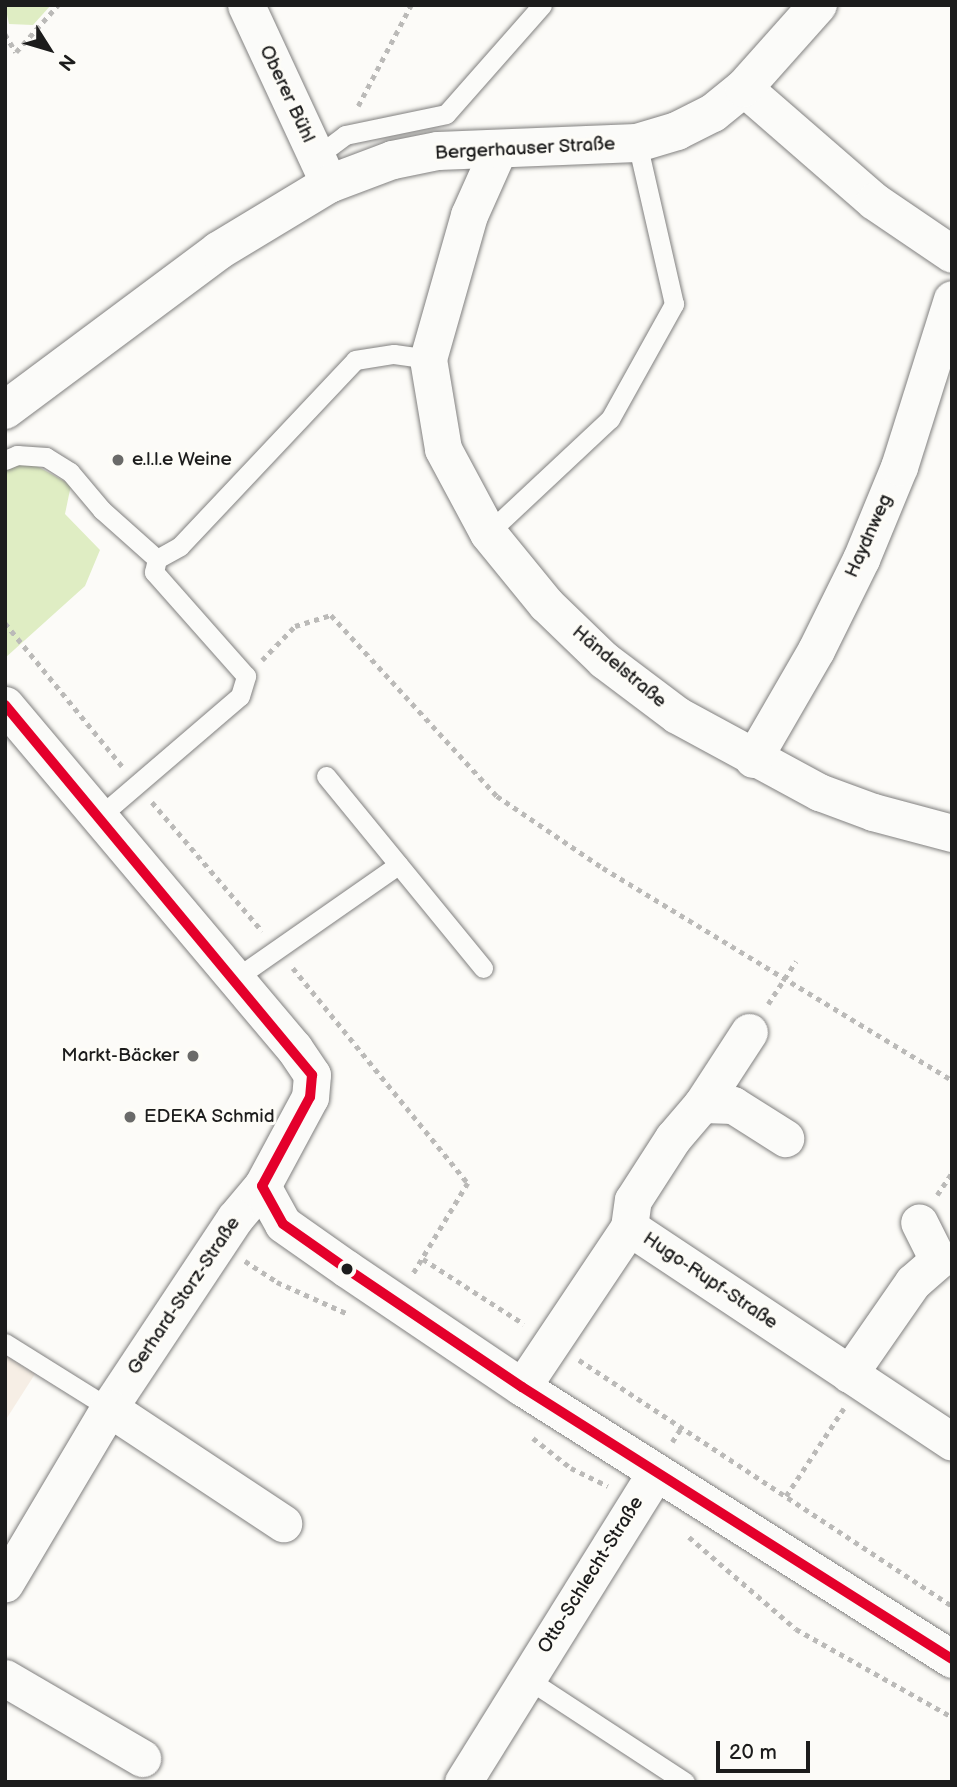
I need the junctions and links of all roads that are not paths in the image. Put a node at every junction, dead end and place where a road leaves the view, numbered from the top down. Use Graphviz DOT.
graph roads {
  1 [pos="246,5"];
  2 [pos="542,5"];
  3 [pos="818,5"];
  4 [pos="744,89"];
  5 [pos="637,144"];
  6 [pos="499,148"];
  7 [pos="322,170"];
  8 [pos="952,254"];
  9 [pos="952,299"];
  10 [pos="428,359"];
  11 [pos="5,410"];
  12 [pos="5,460"];
  13 [pos="488,533"];
  14 [pos="157,559"];
  15 [pos="5,705"];
  16 [pos="753,759"];
  17 [pos="326,776"];
  18 [pos="100,816"];
  19 [pos="952,833"];
  20 [pos="398,866"];
  21 [pos="483,968"];
  22 [pos="236,978"];
  23 [pos="749,1032"];
  24 [pos="702,1104"];
  25 [pos="785,1138"];
  26 [pos="262,1186"];
  27 [pos="919,1222"];
  28 [pos="629,1227"];
  29 [pos="5,1343"];
  30 [pos="855,1379"];
  31 [pos="522,1387"];
  32 [pos="109,1408"];
  33 [pos="952,1442"];
  34 [pos="647,1486"];
  35 [pos="283,1523"];
  36 [pos="5,1583"];
  37 [pos="952,1659"];
  38 [pos="5,1678"];
  39 [pos="526,1678"];
  40 [pos="142,1758"];
  41 [pos="463,1782"];
  42 [pos="685,1782"];
  1 -- 7 [label="street, Oberer Bühl"];
  2 -- 7 [label="lane"];
  3 -- 4 [label="street, Bergerhauser Straße"];
  4 -- 5 [label="street, Bergerhauser Straße"];
  4 -- 8 [label="street"];
  5 -- 6 [label="street, Bergerhauser Straße"];
  5 -- 13 [label="lane"];
  6 -- 7 [label="street, Bergerhauser Straße"];
  6 -- 10 [label="street, Händelstraße"];
  7 -- 11 [label="street, Bergerhauser Straße"];
  9 -- 16 [label="street, Haydnweg"];
  10 -- 13 [label="street, Händelstraße"];
  10 -- 14 [label="lane"];
  12 -- 14 [label="lane"];
  13 -- 16 [label="street, Händelstraße"];
  14 -- 18 [label="lane"];
  15 -- 18 [label="street, Gerhard-Storz-Straße"];
  16 -- 19 [label="street, Händelstraße"];
  17 -- 20 [label="lane"];
  18 -- 22 [label="street, Gerhard-Storz-Straße"];
  20 -- 21 [label="lane"];
  20 -- 22 [label="lane"];
  22 -- 26 [label="street, Gerhard-Storz-Straße"];
  23 -- 24 [label="street"];
  24 -- 25 [label="street"];
  24 -- 28 [label="street"];
  26 -- 31 [label="street"];
  26 -- 32 [label="street, Gerhard-Storz-Straße"];
  27 -- 30 [label="street"];
  28 -- 30 [label="street, Hugo-Rupf-Straße"];
  28 -- 31 [label="street, Hugo-Rupf-Straße"];
  29 -- 32 [label="lane"];
  30 -- 33 [label="street, Hugo-Rupf-Straße"];
  31 -- 34 [label="street"];
  32 -- 35 [label="street"];
  32 -- 36 [label="street, Gerhard-Storz-Straße"];
  34 -- 37 [label="street"];
  34 -- 39 [label="street, Otto-Schlecht-Straße"];
  38 -- 40 [label="street"];
  39 -- 41 [label="street, Otto-Schlecht-Straße"];
  39 -- 42 [label="lane"];
}
